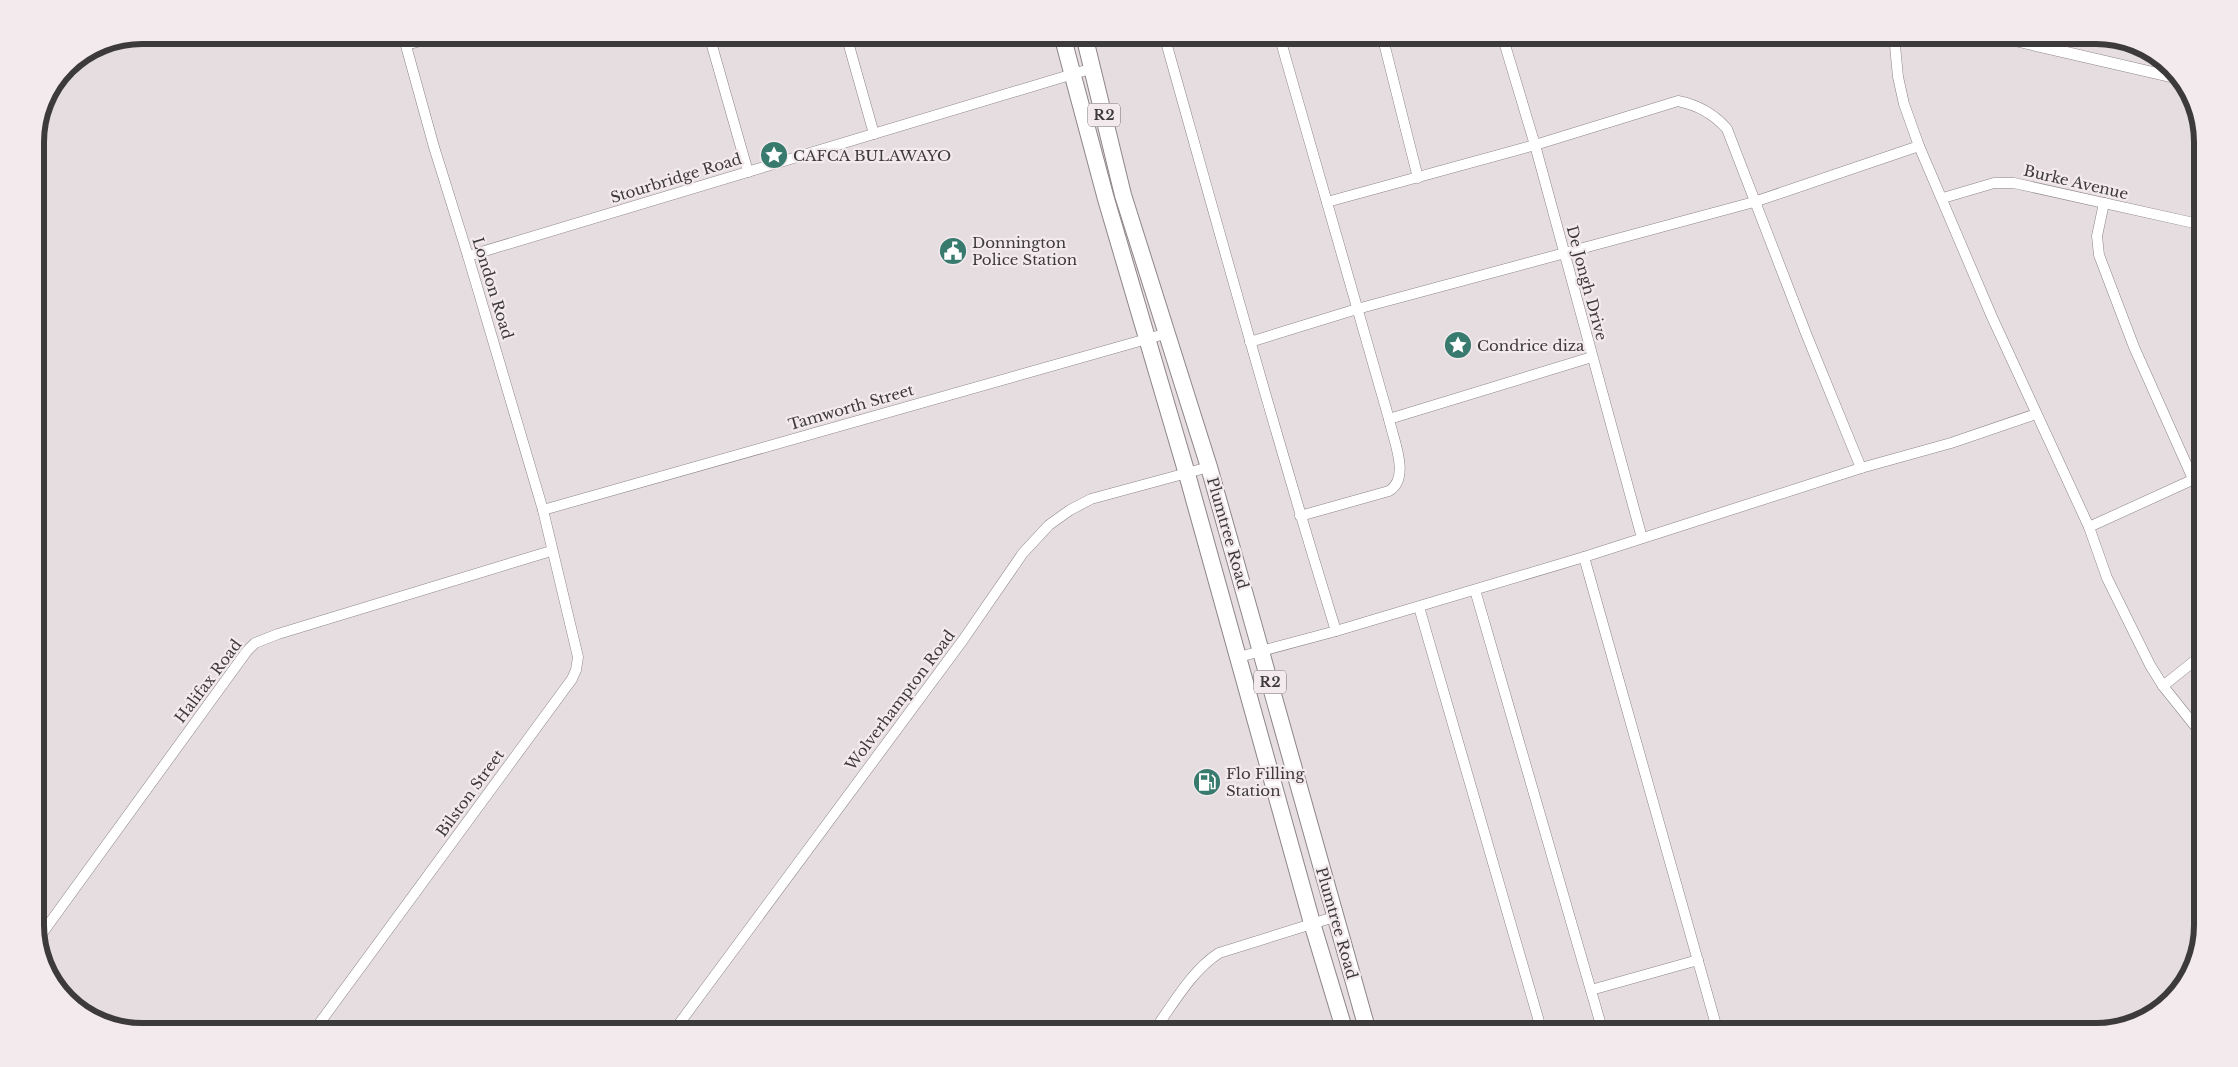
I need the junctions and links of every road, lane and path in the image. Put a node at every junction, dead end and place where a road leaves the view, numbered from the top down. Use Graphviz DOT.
graph roads {
  1 [pos="405,44"];
  2 [pos="712,44"];
  3 [pos="849,44"];
  4 [pos="1065,44"];
  5 [pos="1086,44"];
  6 [pos="1167,44"];
  7 [pos="1282,44"];
  8 [pos="1384,44"];
  9 [pos="1505,44"];
  10 [pos="1895,44"];
  11 [pos="2030,44"];
  12 [pos="1093,68"];
  13 [pos="1073,73"];
  14 [pos="2169,76"];
  15 [pos="874,134"];
  16 [pos="1535,145"];
  17 [pos="1919,146"];
  18 [pos="748,172"];
  19 [pos="1418,178"];
  20 [pos="1942,198"];
  21 [pos="1327,202"];
  22 [pos="1754,202"];
  23 [pos="2104,204"];
  24 [pos="2194,223"];
  25 [pos="1563,253"];
  26 [pos="468,256"];
  27 [pos="1357,309"];
  28 [pos="1168,333"];
  29 [pos="1146,339"];
  30 [pos="1250,342"];
  31 [pos="1592,357"];
  32 [pos="2036,414"];
  33 [pos="1388,419"];
  34 [pos="1209,467"];
  35 [pos="1861,468"];
  36 [pos="2194,469"];
  37 [pos="1187,474"];
  38 [pos="2194,479"];
  39 [pos="543,510"];
  40 [pos="1300,516"];
  41 [pos="2089,527"];
  42 [pos="1642,538"];
  43 [pos="551,551"];
  44 [pos="1584,557"];
  45 [pos="1475,590"];
  46 [pos="1419,607"];
  47 [pos="1336,632"];
  48 [pos="1262,651"];
  49 [pos="1239,657"];
  50 [pos="2194,661"];
  51 [pos="2163,686"];
  52 [pos="2194,725"];
  53 [pos="1334,917"];
  54 [pos="1312,923"];
  55 [pos="44,931"];
  56 [pos="1698,960"];
  57 [pos="1592,990"];
  58 [pos="320,1023"];
  59 [pos="680,1023"];
  60 [pos="1160,1023"];
  61 [pos="1342,1023"];
  62 [pos="1365,1023"];
  63 [pos="1539,1023"];
  64 [pos="1601,1023"];
  65 [pos="1716,1023"];
  1 -- 26 [label="street, London Road"];
  2 -- 18 [label="street"];
  3 -- 15 [label="street"];
  4 -- 13 [label="highway, Plumtree Road / R2"];
  5 -- 12 [label="highway, Plumtree Road / R2"];
  6 -- 30 [label="street"];
  7 -- 21 [label="street"];
  8 -- 19 [label="street"];
  9 -- 16 [label="street, De Jongh Drive"];
  10 -- 17 [label="street"];
  11 -- 14 [label="street"];
  12 -- 13 [label="street, Stourbridge Road"];
  12 -- 28 [label="highway, Plumtree Road / R2"];
  13 -- 15 [label="street, Stourbridge Road"];
  13 -- 29 [label="highway, Plumtree Road / R2"];
  15 -- 18 [label="street, Stourbridge Road"];
  16 -- 19 [label="street"];
  16 -- 22 [label="street"];
  16 -- 25 [label="street, De Jongh Drive"];
  17 -- 20 [label="street"];
  17 -- 22 [label="street"];
  18 -- 26 [label="street, Stourbridge Road"];
  19 -- 21 [label="street"];
  20 -- 23 [label="street, Burke Avenue"];
  20 -- 32 [label="street"];
  21 -- 27 [label="street"];
  22 -- 25 [label="street"];
  22 -- 35 [label="street"];
  23 -- 24 [label="street, Burke Avenue"];
  23 -- 36 [label="street"];
  25 -- 27 [label="street"];
  25 -- 31 [label="street, De Jongh Drive"];
  26 -- 39 [label="street, London Road"];
  27 -- 30 [label="street"];
  27 -- 33 [label="street"];
  28 -- 29 [label="street, Tamworth Street"];
  28 -- 34 [label="highway, Plumtree Road / R2"];
  29 -- 37 [label="highway, Plumtree Road / R2"];
  29 -- 39 [label="street, Tamworth Street"];
  30 -- 40 [label="street"];
  31 -- 33 [label="street"];
  31 -- 42 [label="street, De Jongh Drive"];
  32 -- 35 [label="street"];
  32 -- 41 [label="street"];
  33 -- 40 [label="street"];
  34 -- 37 [label="street, Wolverhampton Road"];
  34 -- 48 [label="highway, Plumtree Road / R2"];
  35 -- 42 [label="street"];
  37 -- 49 [label="highway, Plumtree Road / R2"];
  37 -- 59 [label="street, Wolverhampton Road"];
  38 -- 41 [label="street"];
  39 -- 43 [label="street, London Road"];
  40 -- 47 [label="street"];
  41 -- 51 [label="street"];
  42 -- 44 [label="street"];
  43 -- 55 [label="street, Halifax Road"];
  43 -- 58 [label="street, Bilston Street"];
  44 -- 45 [label="street"];
  44 -- 56 [label="street"];
  45 -- 46 [label="street"];
  45 -- 57 [label="street"];
  46 -- 47 [label="street"];
  46 -- 63 [label="street"];
  47 -- 48 [label="street"];
  48 -- 49 [label="street"];
  48 -- 53 [label="highway, Plumtree Road / R2"];
  49 -- 54 [label="highway, Plumtree Road / R2"];
  50 -- 51 [label="street"];
  51 -- 52 [label="street"];
  53 -- 54 [label="street"];
  53 -- 62 [label="highway, Plumtree Road / R2"];
  54 -- 60 [label="street"];
  54 -- 61 [label="highway, Plumtree Road / R2"];
  56 -- 57 [label="street"];
  56 -- 65 [label="street"];
  57 -- 64 [label="street"];
}
